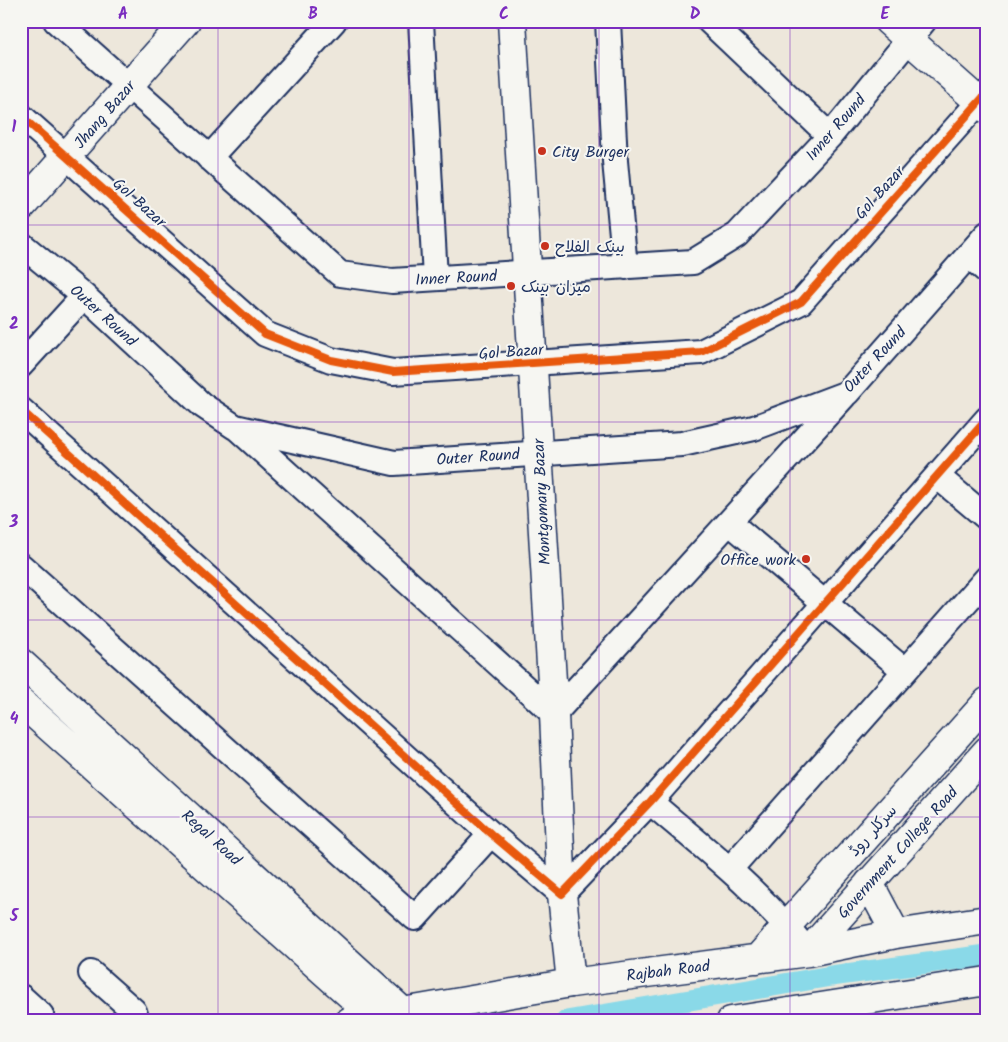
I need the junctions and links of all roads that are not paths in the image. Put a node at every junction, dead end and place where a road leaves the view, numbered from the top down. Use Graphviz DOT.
graph roads {
  1 [pos="56,21"];
  2 [pos="186,21"];
  3 [pos="334,21"];
  4 [pos="421,21"];
  5 [pos="512,21"];
  6 [pos="608,21"];
  7 [pos="710,21"];
  8 [pos="888,21"];
  9 [pos="917,30"];
  10 [pos="128,86"];
  11 [pos="984,101"];
  12 [pos="21,116"];
  13 [pos="830,136"];
  14 [pos="68,155"];
  15 [pos="209,158"];
  16 [pos="21,208"];
  17 [pos="987,234"];
  18 [pos="21,244"];
  19 [pos="968,255"];
  20 [pos="625,267"];
  21 [pos="987,271"];
  22 [pos="527,273"];
  23 [pos="435,278"];
  24 [pos="84,296"];
  25 [pos="533,364"];
  26 [pos="21,365"];
  27 [pos="847,393"];
  28 [pos="21,410"];
  29 [pos="987,419"];
  30 [pos="235,427"];
  31 [pos="538,452"];
  32 [pos="937,476"];
  33 [pos="987,518"];
  34 [pos="729,522"];
  35 [pos="21,566"];
  36 [pos="987,578"];
  37 [pos="826,603"];
  38 [pos="21,663"];
  39 [pos="905,671"];
  40 [pos="21,702"];
  41 [pos="987,702"];
  42 [pos="554,714"];
  43 [pos="987,751"];
  44 [pos="650,802"];
  45 [pos="491,834"];
  46 [pos="730,869"];
  47 [pos="869,883"];
  48 [pos="562,894"];
  49 [pos="987,920"];
  50 [pos="787,925"];
  51 [pos="896,934"];
  52 [pos="808,952"];
  53 [pos="757,959"];
  54 [pos="91,973"];
  55 [pos="987,981"];
  56 [pos="571,983"];
  57 [pos="21,997"];
  58 [pos="402,1011"];
  59 [pos="363,1019"];
  60 [pos="42,1021"];
  61 [pos="137,1021"];
  62 [pos="731,1021"];
  1 -- 10 [label="street, Inner Round"];
  2 -- 10 [label="street, Jhang Bazar"];
  3 -- 15 [label="street"];
  4 -- 23 [label="street"];
  5 -- 22 [label="street, Montgomary Bazar"];
  6 -- 20 [label="street"];
  7 -- 13 [label="street"];
  8 -- 9 [label="street"];
  9 -- 11 [label="street"];
  9 -- 13 [label="street, Inner Round"];
  10 -- 14 [label="street, Jhang Bazar"];
  10 -- 15 [label="street, Inner Round"];
  11 -- 25 [label="street, Gol Bazar"];
  12 -- 14 [label="street, Gol Bazar"];
  13 -- 20 [label="street, Inner Round"];
  14 -- 16 [label="street, Jhang Bazar"];
  14 -- 25 [label="street, Gol Bazar"];
  15 -- 23 [label="street, Inner Round"];
  17 -- 19 [label="street, Outer Round"];
  18 -- 24 [label="street, Outer Round"];
  19 -- 21 [label="street"];
  19 -- 27 [label="street, Outer Round"];
  20 -- 22 [label="street, Inner Round"];
  22 -- 23 [label="street, Inner Round"];
  22 -- 25 [label="street, Montgomary Bazar"];
  24 -- 26 [label="street"];
  24 -- 30 [label="street, Outer Round"];
  25 -- 31 [label="street, Montgomary Bazar"];
  27 -- 31 [label="street, Outer Round"];
  27 -- 34 [label="street"];
  28 -- 45 [label="street"];
  29 -- 32 [label="street"];
  30 -- 31 [label="street, Outer Round"];
  30 -- 42 [label="street"];
  31 -- 42 [label="street, Montgomary Bazar"];
  32 -- 33 [label="street"];
  32 -- 37 [label="street"];
  34 -- 37 [label="street"];
  34 -- 42 [label="street"];
  35 -- 45 [label="street"];
  36 -- 39 [label="street"];
  37 -- 39 [label="street"];
  37 -- 44 [label="street"];
  38 -- 58 [label="street, Regal Road"];
  39 -- 46 [label="street"];
  40 -- 59 [label="street, Regal Road"];
  41 -- 50 [label="street, سرکلر روڈ"];
  42 -- 48 [label="street, Montgomary Bazar"];
  43 -- 47 [label="street, Government College Road"];
  44 -- 46 [label="street"];
  44 -- 48 [label="street"];
  45 -- 48 [label="street"];
  46 -- 50 [label="street"];
  47 -- 51 [label="street"];
  47 -- 52 [label="street, Government College Road"];
  48 -- 56 [label="street, Montgomary Bazar"];
  49 -- 51 [label="street, Rajbah Road"];
  50 -- 52 [label="street"];
  50 -- 53 [label="street, سرکلر روڈ"];
  51 -- 52 [label="street, Rajbah Road"];
  52 -- 53 [label="street, Rajbah Road"];
  53 -- 56 [label="street, Rajbah Road"];
  54 -- 61 [label="street"];
  55 -- 62 [label="street"];
  56 -- 58 [label="street, Rajbah Road"];
  57 -- 60 [label="street"];
  58 -- 59 [label="street, Rajbah Road"];
}
